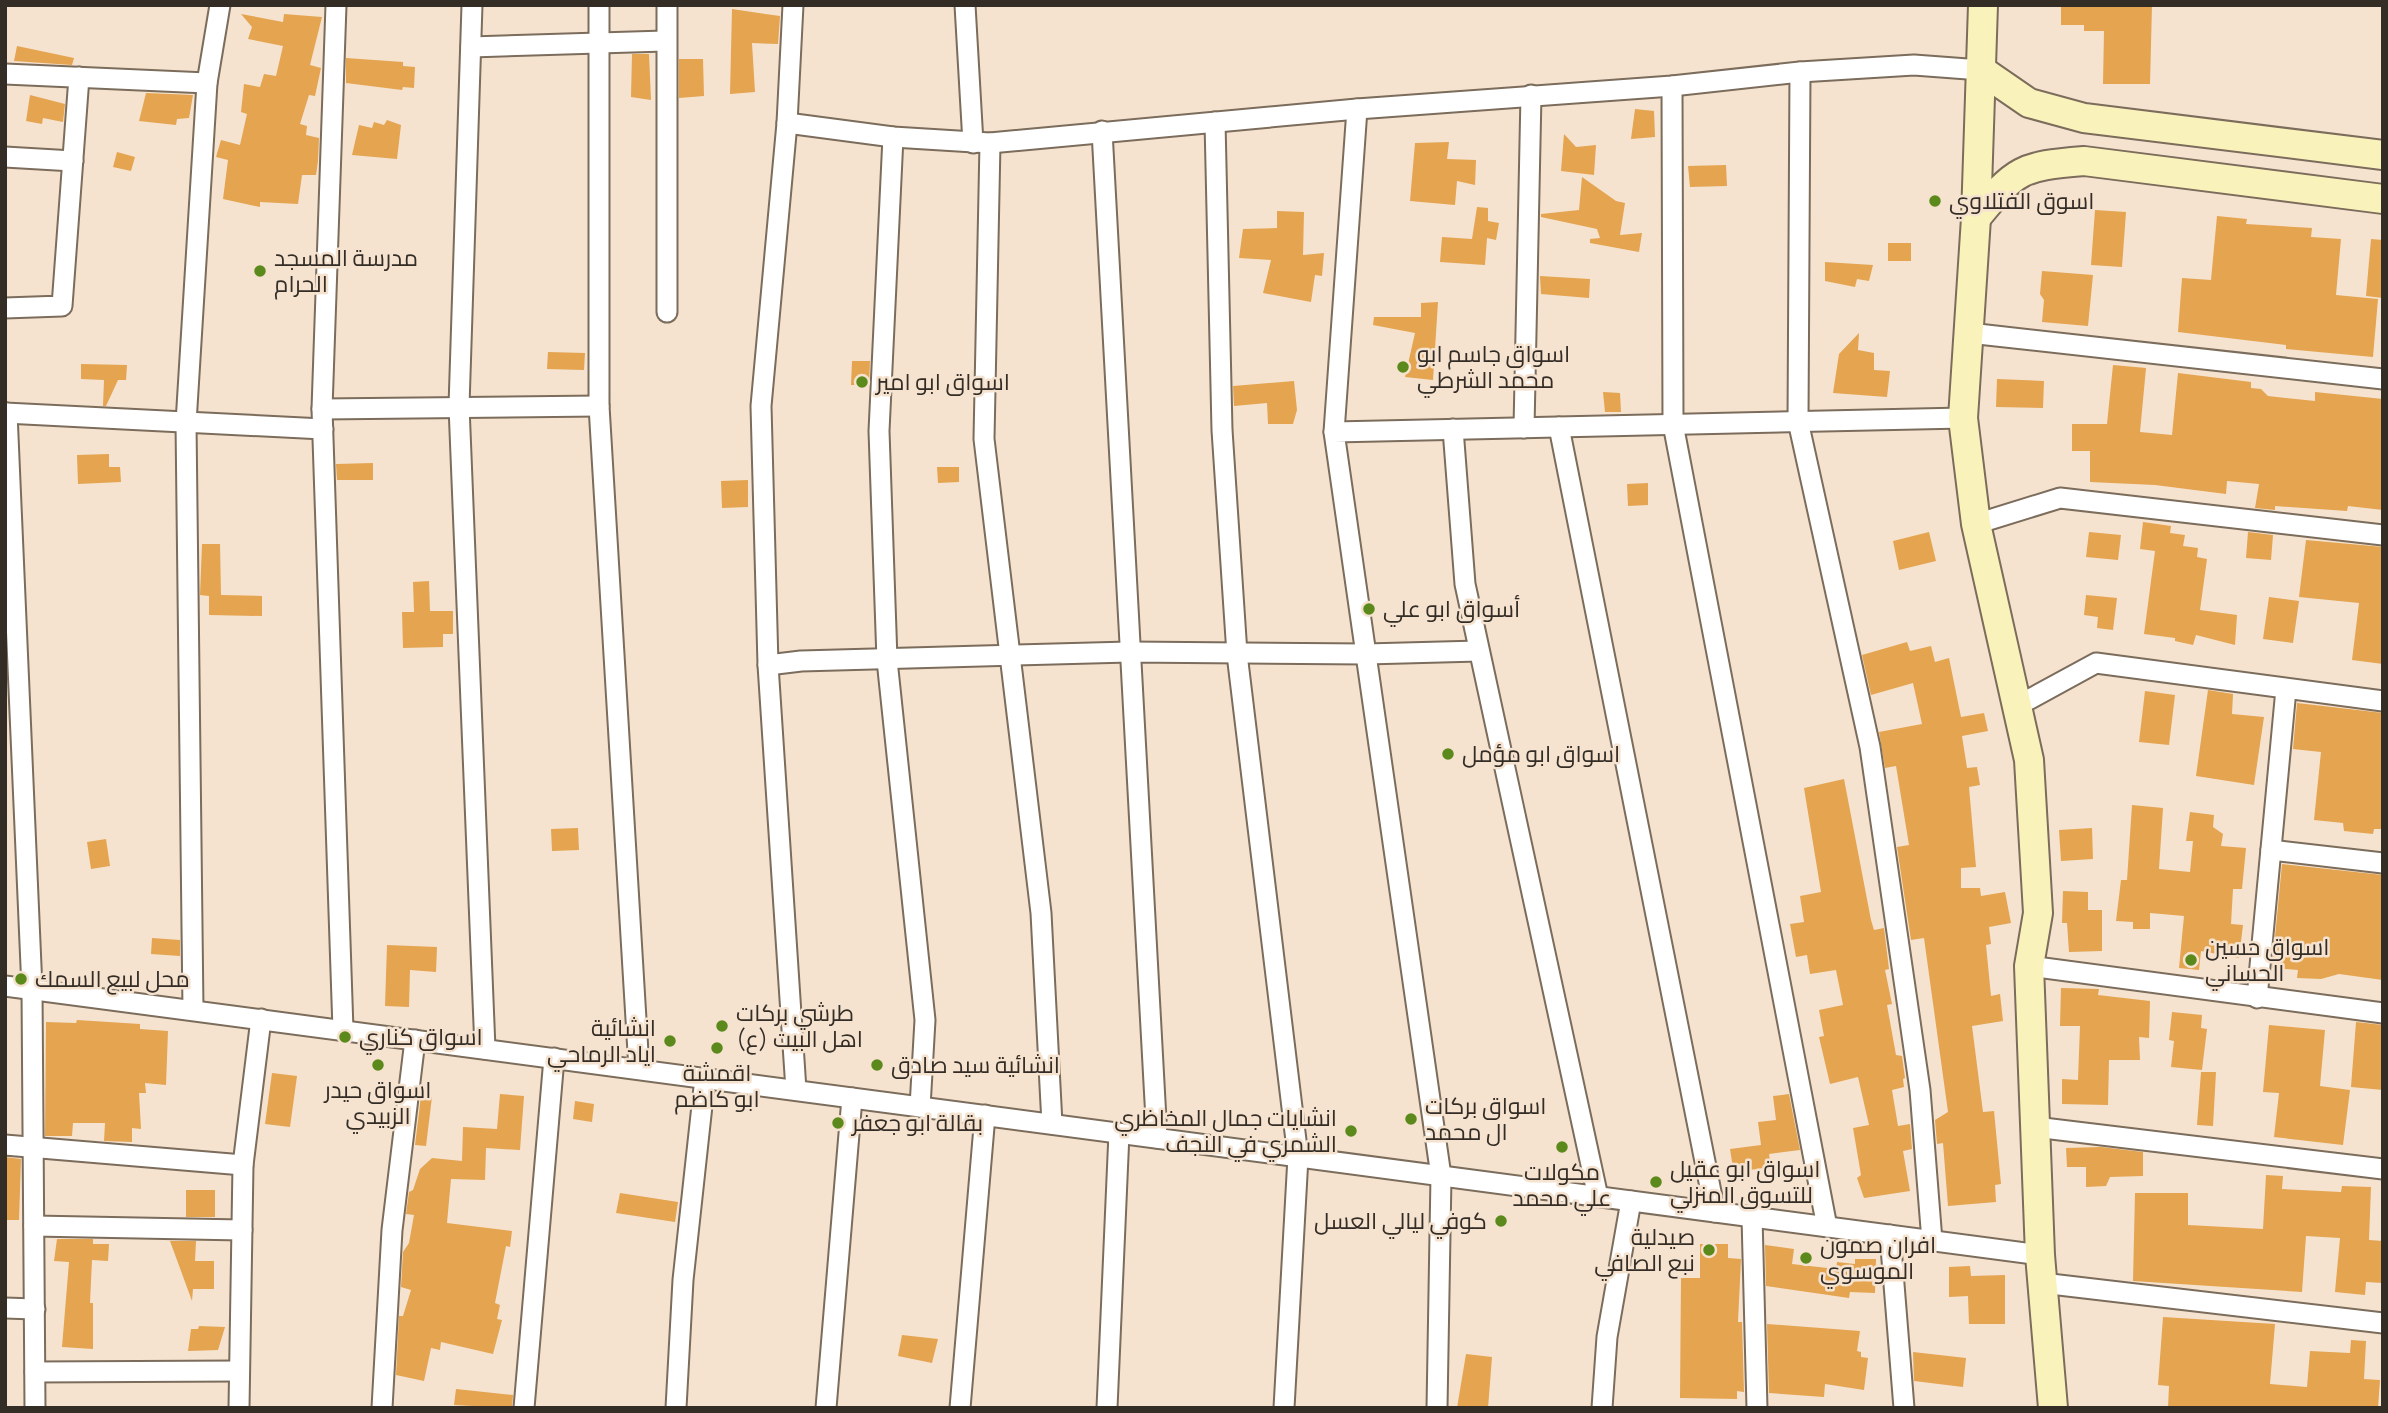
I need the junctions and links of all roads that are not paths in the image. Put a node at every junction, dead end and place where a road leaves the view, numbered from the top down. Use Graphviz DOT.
graph roads {
  1 [pos="220,5"];
  2 [pos="336,5"];
  3 [pos="472,5"];
  4 [pos="599,5"];
  5 [pos="667,5"];
  6 [pos="793,5"];
  7 [pos="965,5"];
  8 [pos="1983,5"];
  9 [pos="665,41"];
  10 [pos="598,43"];
  11 [pos="471,47"];
  12 [pos="1981,70"];
  13 [pos="1800,72"];
  14 [pos="5,74"];
  15 [pos="79,77"];
  16 [pos="207,83"];
  17 [pos="1672,86"];
  18 [pos="1531,95"];
  19 [pos="1357,109"];
  20 [pos="2084,118"];
  21 [pos="1215,122"];
  22 [pos="787,123"];
  23 [pos="1102,131"];
  24 [pos="893,137"];
  25 [pos="981,143"];
  26 [pos="2383,155"];
  27 [pos="5,157"];
  28 [pos="73,160"];
  29 [pos="2084,162"];
  30 [pos="2383,199"];
  31 [pos="1976,218"];
  32 [pos="5,308"];
  33 [pos="667,312"];
  34 [pos="1969,334"];
  35 [pos="2383,379"];
  36 [pos="459,406"];
  37 [pos="599,406"];
  38 [pos="323,409"];
  39 [pos="6,413"];
  40 [pos="1963,418"];
  41 [pos="1798,421"];
  42 [pos="186,423"];
  43 [pos="1673,424"];
  44 [pos="1559,427"];
  45 [pos="1524,428"];
  46 [pos="323,429"];
  47 [pos="1452,429"];
  48 [pos="1335,432"];
  49 [pos="1976,524"];
  50 [pos="2383,535"];
  51 [pos="1479,651"];
  52 [pos="1129,652"];
  53 [pos="1237,654"];
  54 [pos="1366,654"];
  55 [pos="1010,655"];
  56 [pos="887,660"];
  57 [pos="768,665"];
  58 [pos="2286,689"];
  59 [pos="2383,701"];
  60 [pos="2017,706"];
  61 [pos="2271,850"];
  62 [pos="2383,863"];
  63 [pos="2028,966"];
  64 [pos="5,986"];
  65 [pos="32,989"];
  66 [pos="2257,998"];
  67 [pos="193,1010"];
  68 [pos="2383,1013"];
  69 [pos="261,1019"];
  70 [pos="343,1030"];
  71 [pos="415,1040"];
  72 [pos="485,1049"];
  73 [pos="554,1058"];
  74 [pos="639,1069"];
  75 [pos="705,1078"];
  76 [pos="796,1090"];
  77 [pos="852,1098"];
  78 [pos="920,1107"];
  79 [pos="985,1115"];
  80 [pos="1052,1124"];
  81 [pos="2035,1127"];
  82 [pos="1119,1133"];
  83 [pos="1157,1138"];
  84 [pos="5,1145"];
  85 [pos="33,1147"];
  86 [pos="1298,1157"];
  87 [pos="243,1165"];
  88 [pos="2383,1169"];
  89 [pos="1441,1176"];
  90 [pos="1598,1196"];
  91 [pos="1631,1201"];
  92 [pos="1715,1212"];
  93 [pos="1752,1217"];
  94 [pos="34,1226"];
  95 [pos="1827,1227"];
  96 [pos="242,1230"];
  97 [pos="1891,1235"];
  98 [pos="1932,1241"];
  99 [pos="2041,1269"];
  100 [pos="5,1308"];
  101 [pos="34,1309"];
  102 [pos="2383,1323"];
  103 [pos="239,1371"];
  104 [pos="35,1372"];
  105 [pos="35,1408"];
  106 [pos="239,1408"];
  107 [pos="382,1408"];
  108 [pos="524,1408"];
  109 [pos="677,1408"];
  110 [pos="827,1408"];
  111 [pos="960,1408"];
  112 [pos="1107,1408"];
  113 [pos="1284,1408"];
  114 [pos="1437,1408"];
  115 [pos="1602,1408"];
  116 [pos="1757,1408"];
  117 [pos="1904,1408"];
  118 [pos="2053,1408"];
  1 -- 16 [label="street"];
  2 -- 38 [label="street"];
  3 -- 11 [label="street"];
  4 -- 10 [label="street"];
  5 -- 9 [label="street"];
  6 -- 22 [label="street"];
  7 -- 25 [label="street"];
  8 -- 12 [label="street"];
  9 -- 10 [label="street"];
  9 -- 33 [label="street"];
  10 -- 11 [label="street"];
  10 -- 37 [label="street"];
  11 -- 36 [label="street"];
  12 -- 13 [label="street"];
  12 -- 20 [label="street"];
  12 -- 31 [label="street"];
  13 -- 17 [label="street"];
  13 -- 41 [label="street"];
  14 -- 15 [label="street"];
  15 -- 16 [label="street"];
  15 -- 28 [label="street"];
  16 -- 42 [label="street"];
  17 -- 18 [label="street"];
  17 -- 43 [label="street"];
  18 -- 19 [label="street"];
  18 -- 45 [label="street"];
  19 -- 21 [label="street"];
  19 -- 48 [label="street"];
  20 -- 26 [label="street"];
  20 -- 29 [label="street"];
  21 -- 23 [label="street"];
  21 -- 53 [label="street"];
  22 -- 24 [label="street"];
  22 -- 57 [label="street"];
  23 -- 25 [label="street"];
  23 -- 52 [label="street"];
  24 -- 25 [label="street"];
  24 -- 56 [label="street"];
  25 -- 55 [label="street"];
  27 -- 28 [label="street"];
  28 -- 32 [label="street"];
  29 -- 30 [label="street"];
  29 -- 31 [label="street"];
  31 -- 34 [label="street"];
  34 -- 35 [label="street"];
  34 -- 40 [label="street"];
  36 -- 37 [label="street"];
  36 -- 38 [label="street"];
  36 -- 72 [label="street"];
  37 -- 74 [label="street"];
  38 -- 46 [label="street"];
  39 -- 42 [label="street"];
  39 -- 65 [label="street"];
  40 -- 41 [label="street"];
  40 -- 49 [label="street"];
  41 -- 43 [label="street"];
  41 -- 98 [label="street"];
  42 -- 46 [label="street"];
  42 -- 67 [label="street"];
  43 -- 44 [label="street"];
  43 -- 95 [label="street"];
  44 -- 45 [label="street"];
  44 -- 92 [label="street"];
  45 -- 47 [label="street"];
  46 -- 70 [label="street"];
  47 -- 48 [label="street"];
  47 -- 51 [label="street"];
  48 -- 54 [label="street"];
  49 -- 50 [label="street"];
  49 -- 60 [label="street"];
  51 -- 54 [label="street"];
  51 -- 90 [label="street"];
  52 -- 53 [label="street"];
  52 -- 55 [label="street"];
  52 -- 83 [label="street"];
  53 -- 54 [label="street"];
  53 -- 86 [label="street"];
  54 -- 89 [label="street"];
  55 -- 56 [label="street"];
  55 -- 80 [label="street"];
  56 -- 57 [label="street"];
  56 -- 78 [label="street"];
  57 -- 76 [label="street"];
  58 -- 59 [label="street"];
  58 -- 60 [label="street"];
  58 -- 61 [label="street"];
  60 -- 63 [label="street"];
  61 -- 62 [label="street"];
  61 -- 66 [label="street"];
  63 -- 66 [label="street"];
  63 -- 81 [label="street"];
  64 -- 65 [label="street"];
  65 -- 67 [label="street"];
  65 -- 85 [label="street"];
  66 -- 68 [label="street"];
  67 -- 69 [label="street"];
  69 -- 70 [label="street"];
  69 -- 87 [label="street"];
  70 -- 71 [label="street"];
  71 -- 72 [label="street"];
  71 -- 107 [label="street"];
  72 -- 73 [label="street"];
  73 -- 74 [label="street"];
  73 -- 108 [label="street"];
  74 -- 75 [label="street"];
  75 -- 76 [label="street"];
  75 -- 109 [label="street"];
  76 -- 77 [label="street"];
  77 -- 78 [label="street"];
  77 -- 110 [label="street"];
  78 -- 79 [label="street"];
  79 -- 80 [label="street"];
  79 -- 111 [label="street"];
  80 -- 82 [label="street"];
  81 -- 88 [label="street"];
  81 -- 99 [label="street"];
  82 -- 83 [label="street"];
  82 -- 112 [label="street"];
  83 -- 86 [label="street"];
  84 -- 85 [label="street"];
  85 -- 87 [label="street"];
  85 -- 94 [label="street"];
  86 -- 89 [label="street"];
  86 -- 113 [label="street"];
  87 -- 96 [label="street"];
  89 -- 90 [label="street"];
  89 -- 114 [label="street"];
  90 -- 91 [label="street"];
  91 -- 92 [label="street"];
  91 -- 115 [label="street"];
  92 -- 93 [label="street"];
  93 -- 95 [label="street"];
  93 -- 116 [label="street"];
  94 -- 96 [label="street"];
  94 -- 101 [label="street"];
  95 -- 97 [label="street"];
  96 -- 103 [label="street"];
  97 -- 98 [label="street"];
  97 -- 117 [label="street"];
  98 -- 99 [label="street"];
  99 -- 102 [label="street"];
  99 -- 118 [label="street"];
  100 -- 101 [label="street"];
  101 -- 104 [label="street"];
  103 -- 104 [label="street"];
  103 -- 106 [label="street"];
  104 -- 105 [label="street"];
}
